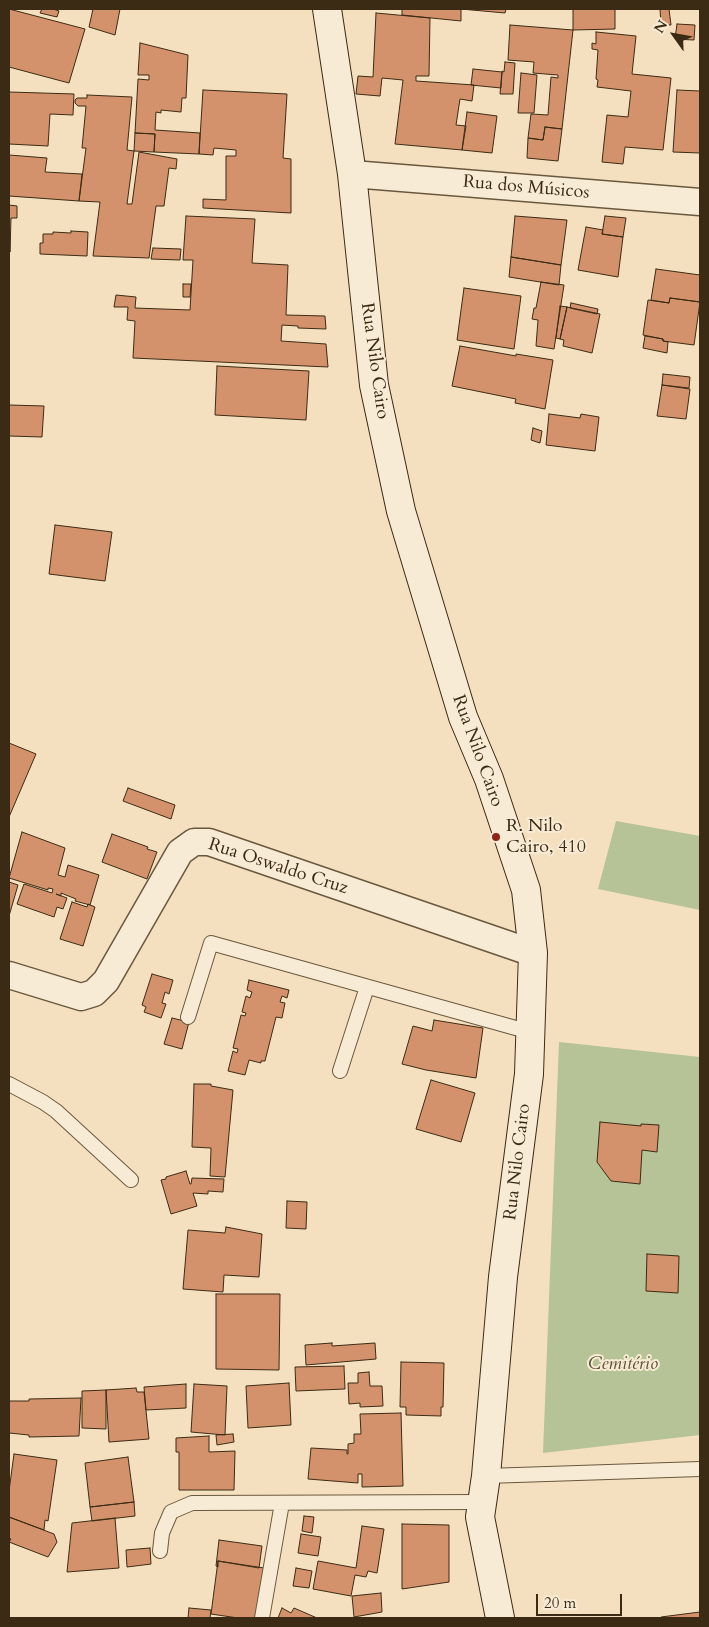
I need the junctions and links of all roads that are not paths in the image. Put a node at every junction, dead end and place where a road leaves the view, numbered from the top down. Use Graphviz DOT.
graph roads {
  1 [pos="327,9"];
  2 [pos="352,174"];
  3 [pos="700,202"];
  4 [pos="533,953"];
  5 [pos="9,975"];
  6 [pos="367,986"];
  7 [pos="188,1017"];
  8 [pos="530,1032"];
  9 [pos="340,1071"];
  10 [pos="9,1084"];
  11 [pos="131,1180"];
  12 [pos="700,1469"];
  13 [pos="484,1489"];
  14 [pos="282,1503"];
  15 [pos="160,1551"];
  16 [pos="262,1618"];
  17 [pos="500,1618"];
  1 -- 2 [label="street, Rua Nilo Cairo"];
  2 -- 3 [label="street, Rua dos Músicos"];
  2 -- 4 [label="street, Rua Nilo Cairo"];
  4 -- 5 [label="street, Rua Oswaldo Cruz"];
  4 -- 8 [label="street, Rua Nilo Cairo"];
  6 -- 7 [label="lane"];
  6 -- 8 [label="lane"];
  6 -- 9 [label="lane"];
  8 -- 13 [label="street, Rua Nilo Cairo"];
  10 -- 11 [label="lane"];
  12 -- 13 [label="lane"];
  13 -- 14 [label="lane"];
  13 -- 17 [label="street, Rua Nilo Cairo"];
  14 -- 15 [label="lane"];
  14 -- 16 [label="lane"];
}
